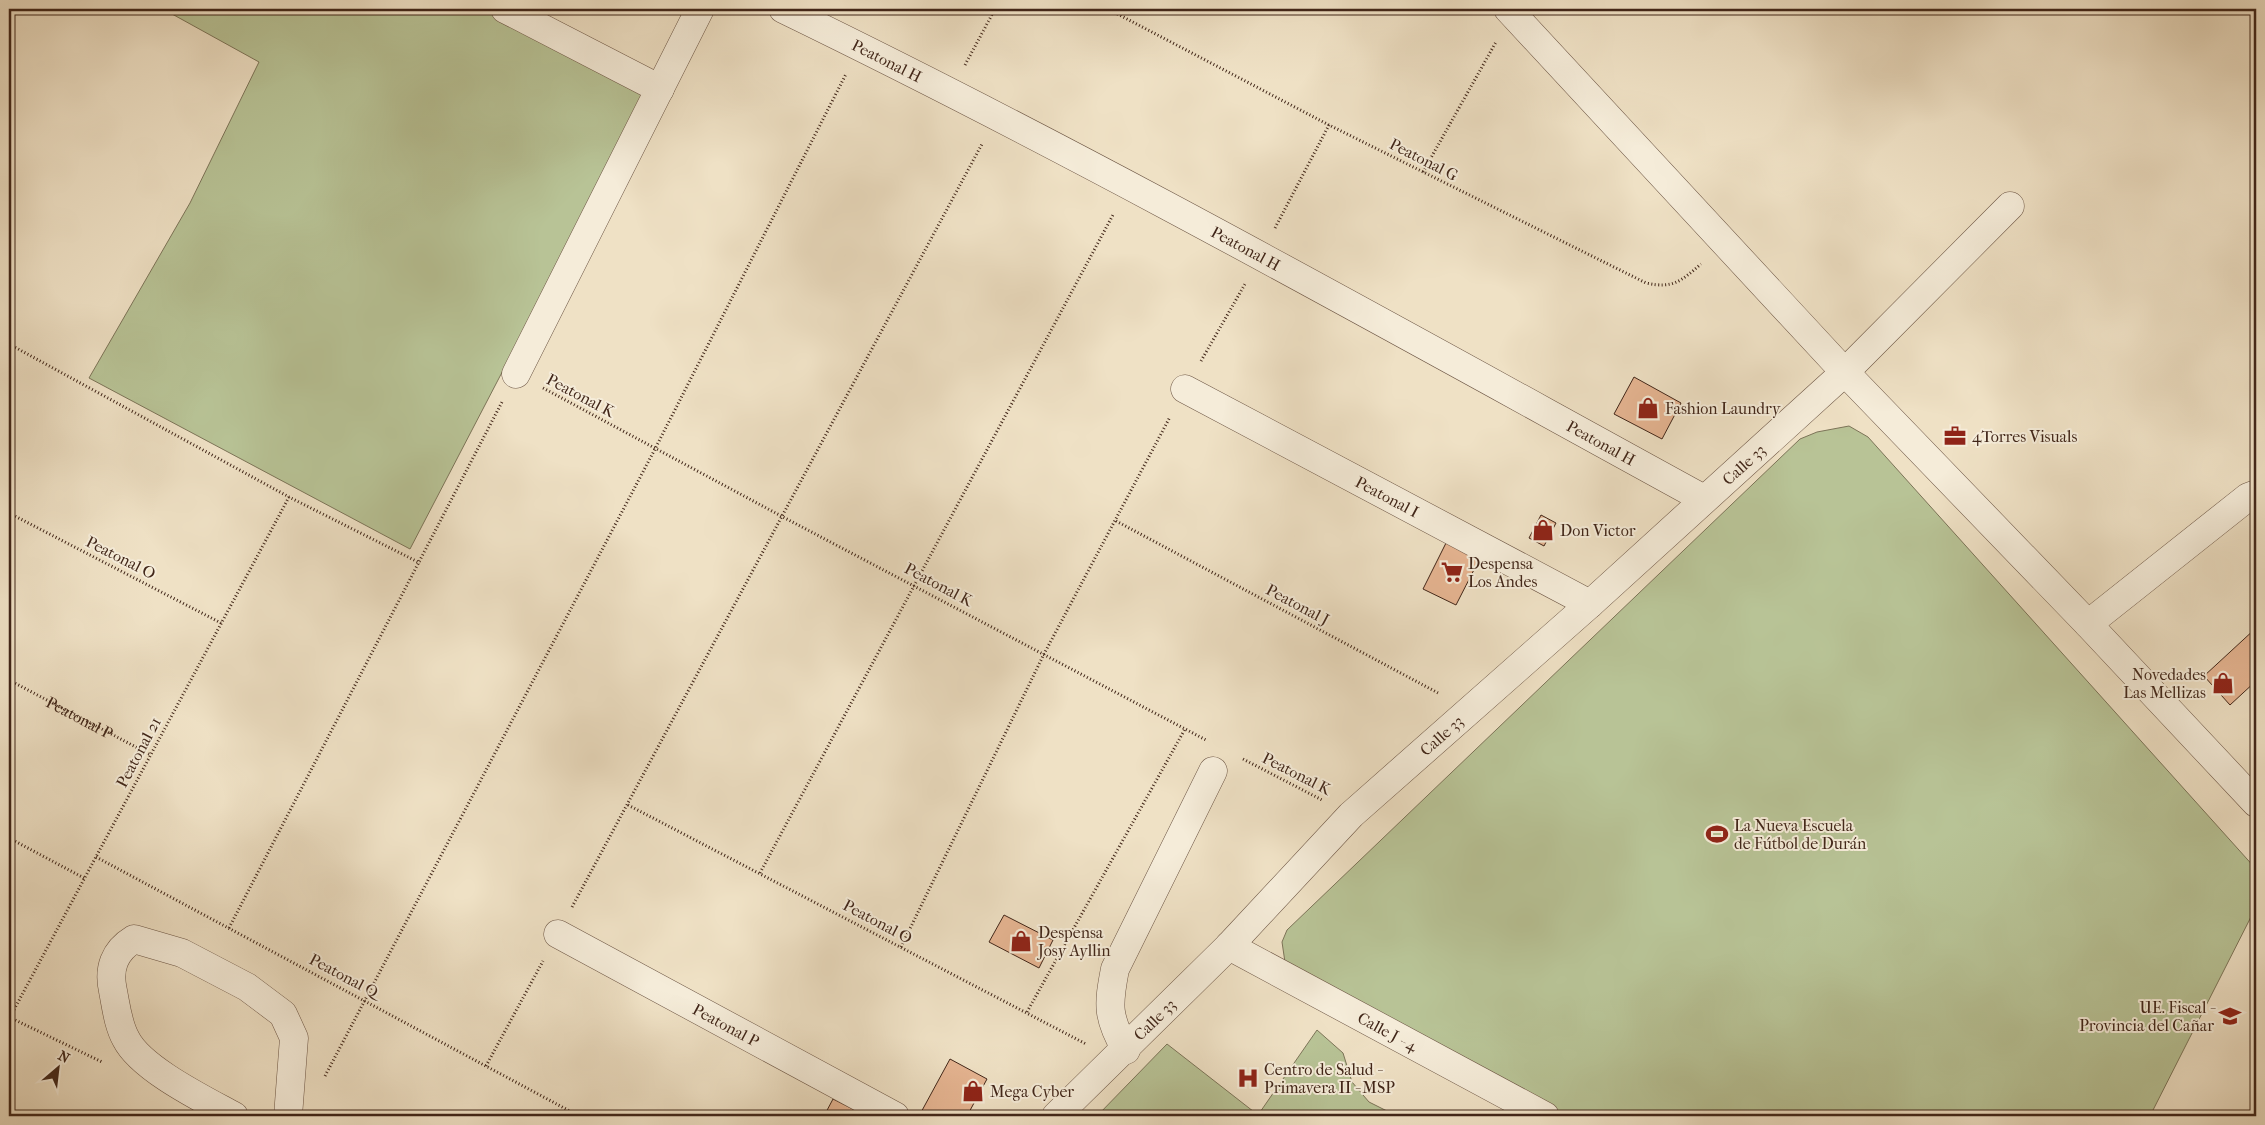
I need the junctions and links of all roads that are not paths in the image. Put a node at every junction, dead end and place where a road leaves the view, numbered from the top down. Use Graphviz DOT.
graph roads {
  1 [pos="505,9"];
  2 [pos="700,9"];
  3 [pos="783,9"];
  4 [pos="1510,11"];
  5 [pos="660,89"];
  6 [pos="2010,206"];
  7 [pos="1844,372"];
  8 [pos="516,374"];
  9 [pos="1185,389"];
  10 [pos="2256,494"];
  11 [pos="1704,499"];
  12 [pos="1590,604"];
  13 [pos="2088,624"];
  14 [pos="1213,771"];
  15 [pos="2256,803"];
  16 [pos="558,934"];
  17 [pos="1230,946"];
  18 [pos="1120,1055"];
  19 [pos="234,1116"];
  20 [pos="288,1116"];
  21 [pos="895,1116"];
  22 [pos="1056,1116"];
  23 [pos="1545,1116"];
  1 -- 5 [label="street"];
  2 -- 5 [label="street"];
  3 -- 11 [label="street, Peatonal H"];
  4 -- 7 [label="street"];
  5 -- 8 [label="street"];
  6 -- 7 [label="street, Calle 33"];
  7 -- 11 [label="street, Calle 33"];
  7 -- 13 [label="street"];
  9 -- 12 [label="street, Peatonal I"];
  10 -- 13 [label="street"];
  11 -- 12 [label="street, Calle 33"];
  12 -- 17 [label="street, Calle 33"];
  13 -- 15 [label="street"];
  14 -- 18 [label="street"];
  16 -- 21 [label="street, Peatonal P"];
  17 -- 18 [label="street, Calle 33"];
  17 -- 23 [label="street, Calle J - 4"];
  18 -- 22 [label="street, Calle 33"];
  19 -- 20 [label="street"];
}
